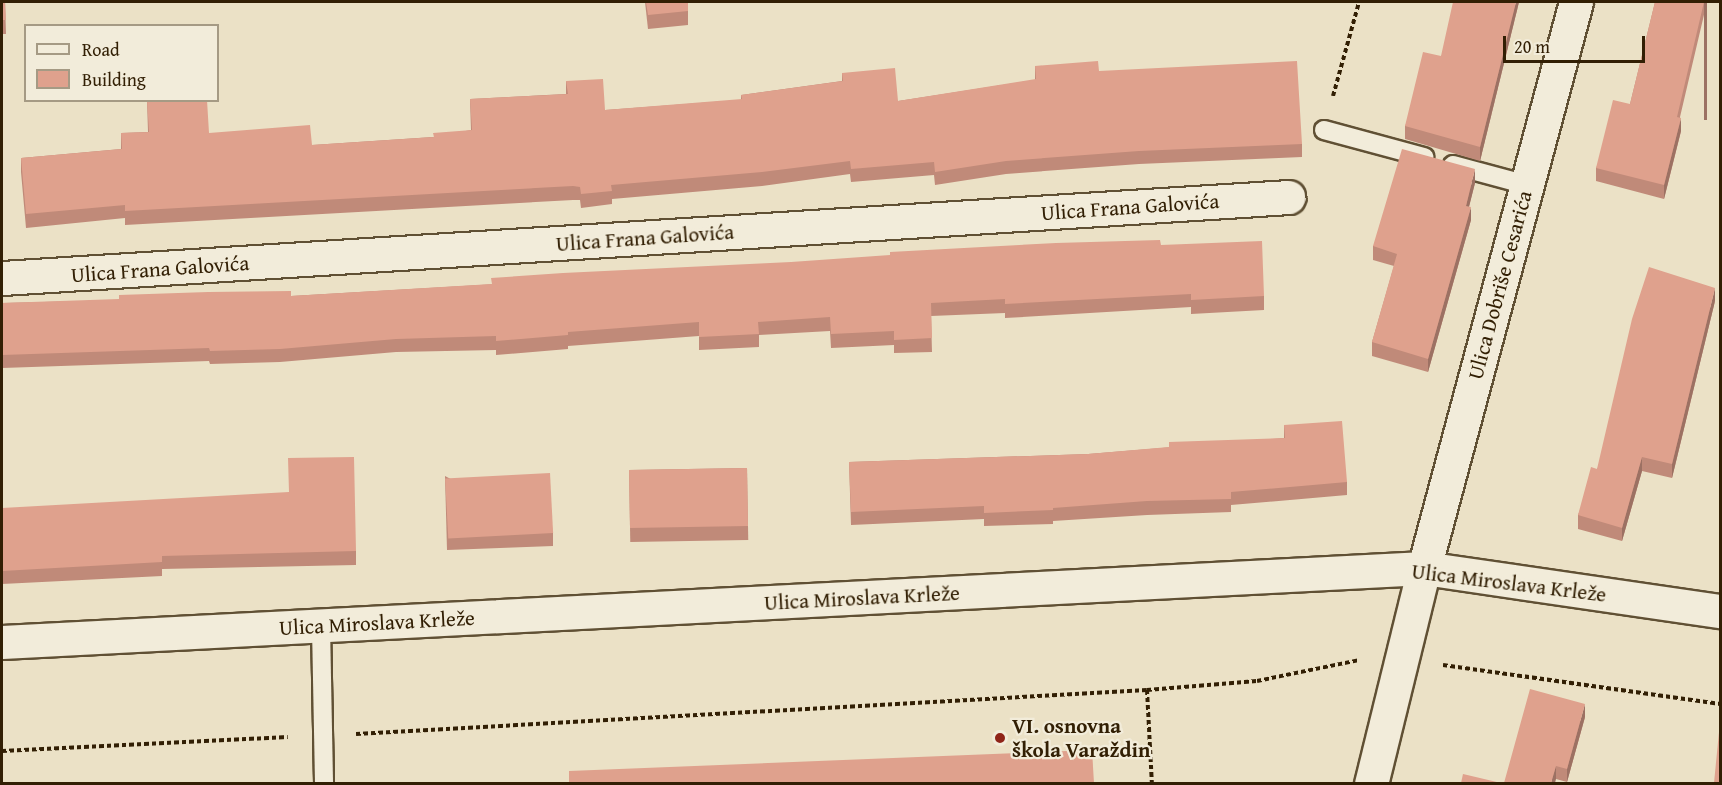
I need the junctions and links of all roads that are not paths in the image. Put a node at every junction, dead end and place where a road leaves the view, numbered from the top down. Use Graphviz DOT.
graph roads {
  1 [pos="1576,2"];
  2 [pos="1324,130"];
  3 [pos="1527,185"];
  4 [pos="1288,197"];
  5 [pos="2,279"];
  6 [pos="1424,568"];
  7 [pos="1720,611"];
  8 [pos="321,626"];
  9 [pos="2,642"];
  10 [pos="324,783"];
  11 [pos="1371,783"];
  1 -- 3 [label="street, Ulica Dobriše Cesarića"];
  2 -- 3 [label="lane"];
  3 -- 6 [label="street, Ulica Dobriše Cesarića"];
  4 -- 5 [label="street, Ulica Frana Galovića"];
  6 -- 7 [label="street, Ulica Miroslava Krleže"];
  6 -- 8 [label="street, Ulica Miroslava Krleže"];
  6 -- 11 [label="street, Ulica Dobriše Cesarića"];
  8 -- 9 [label="street, Ulica Miroslava Krleže"];
  8 -- 10 [label="lane"];
}
